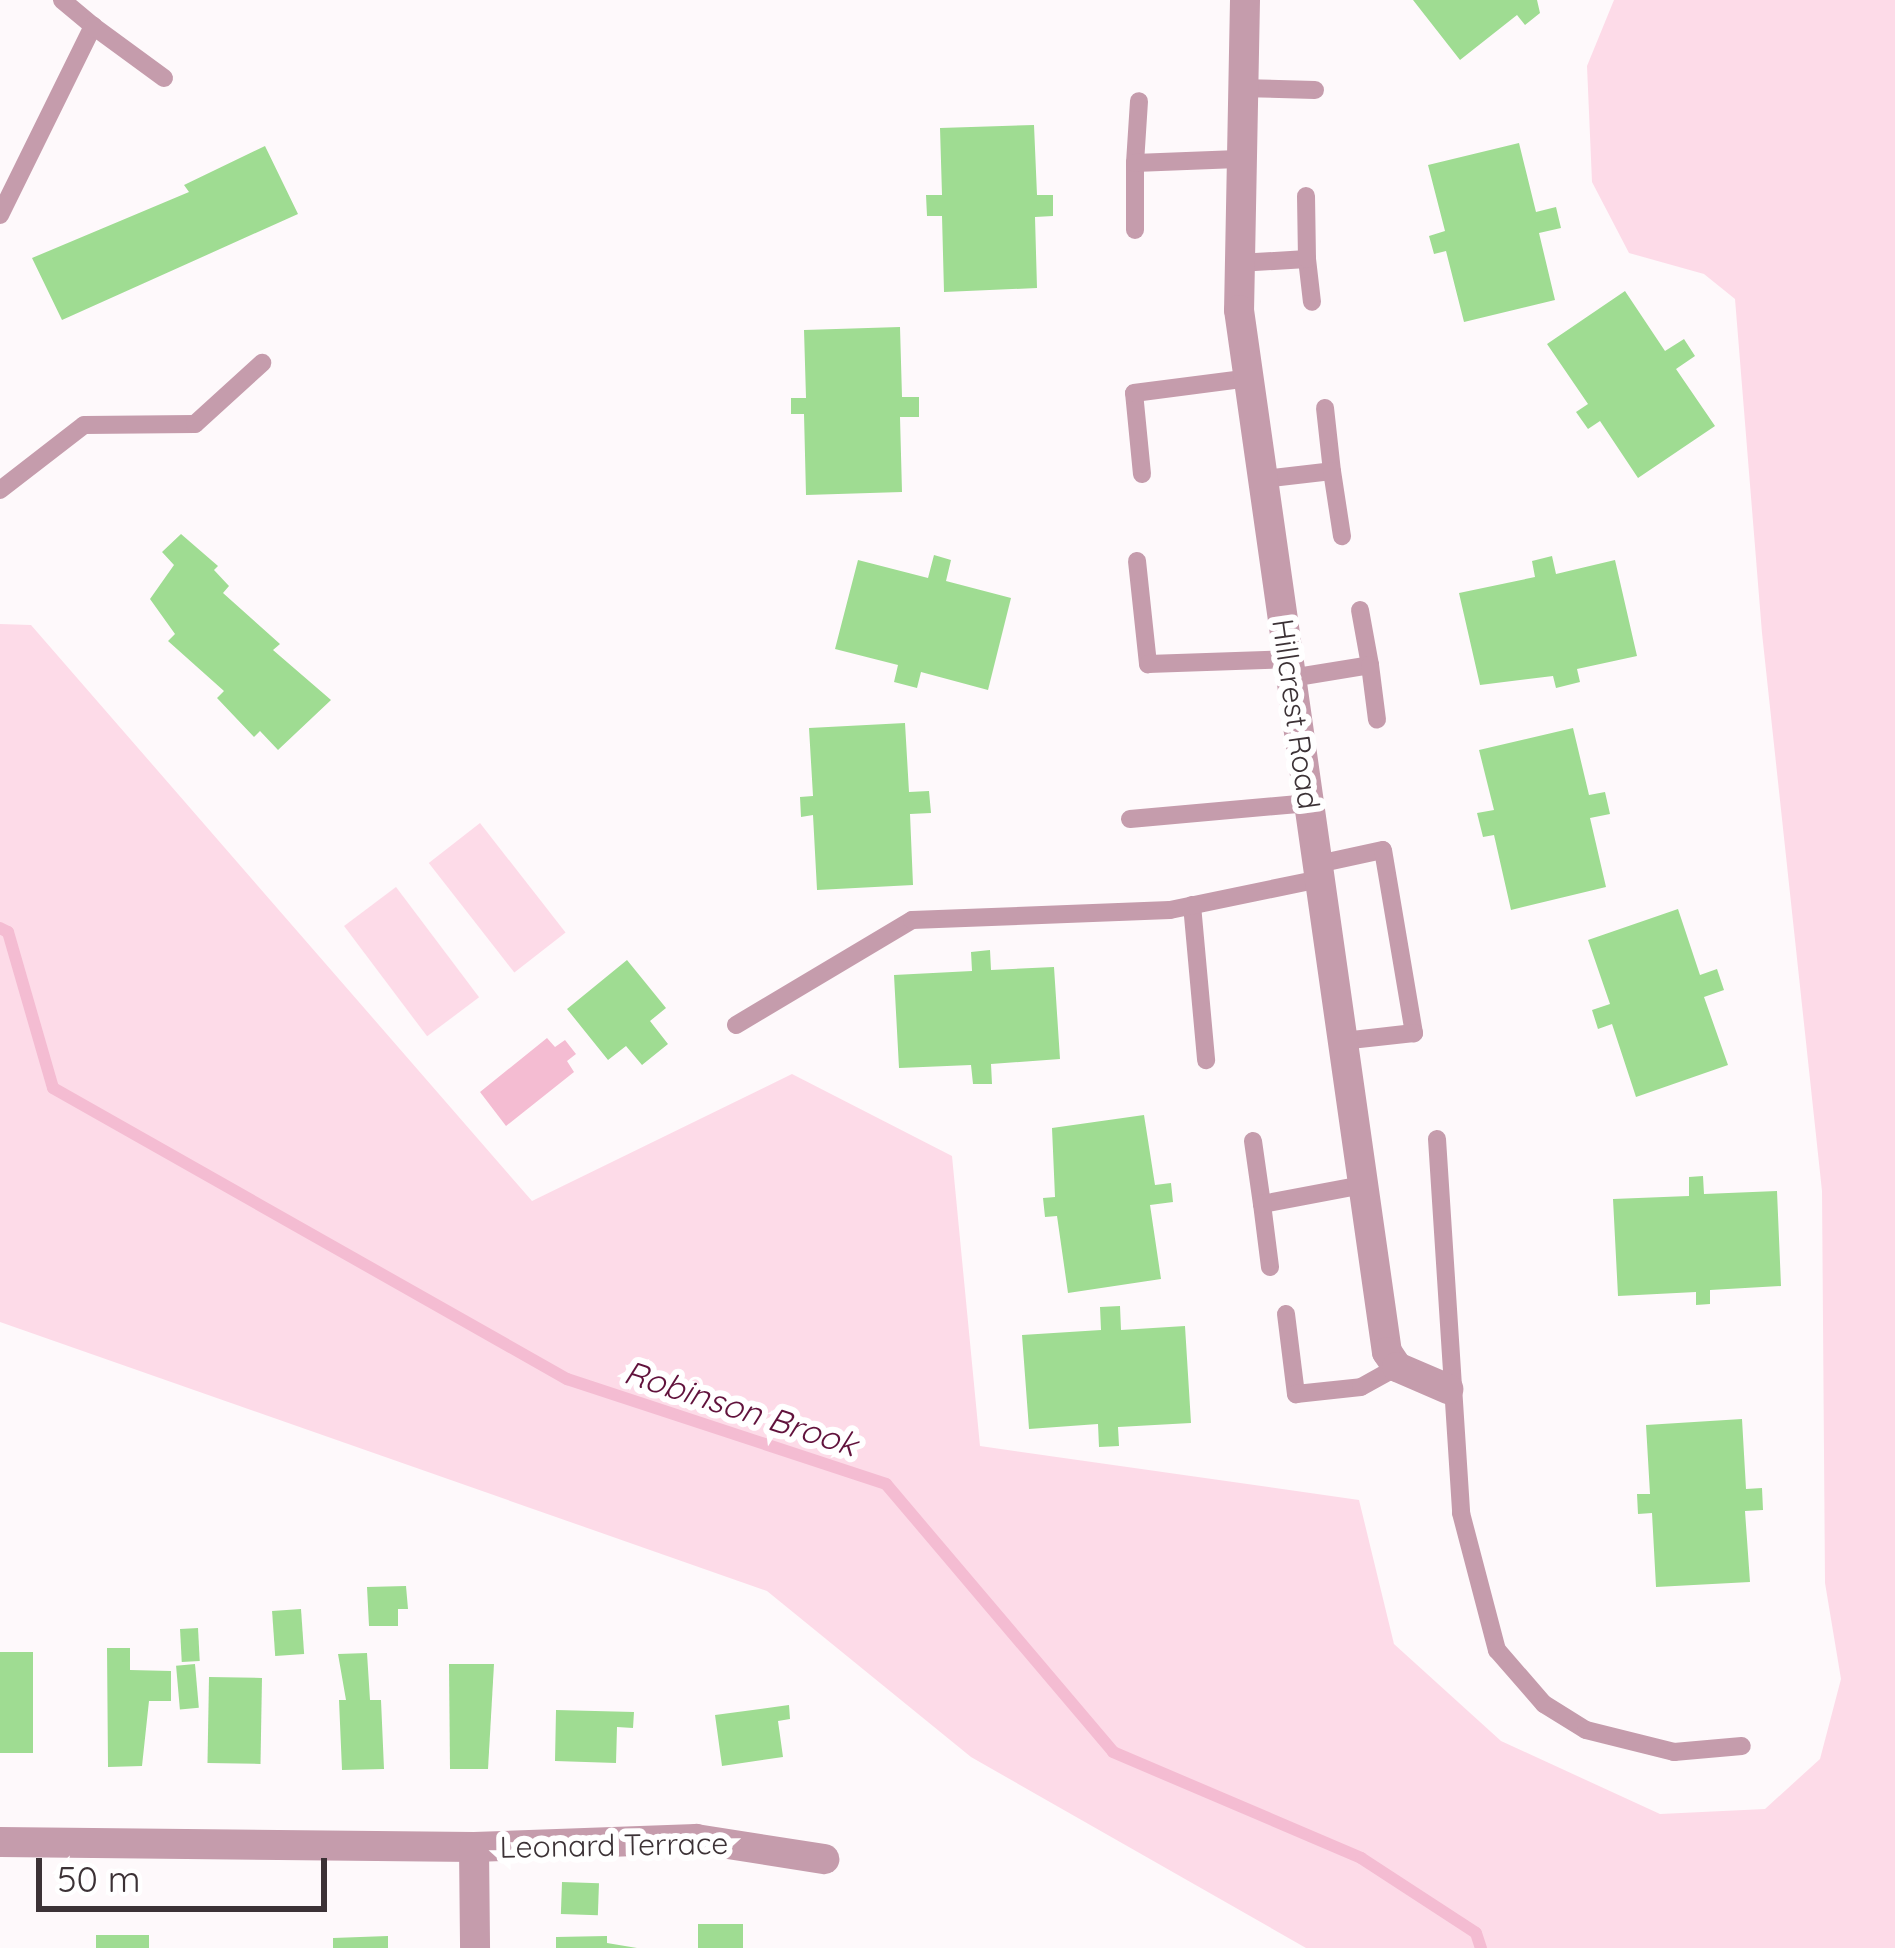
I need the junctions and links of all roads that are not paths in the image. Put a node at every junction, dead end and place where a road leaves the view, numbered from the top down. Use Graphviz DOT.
graph roads {
  1 [pos="62,0"];
  2 [pos="1244,0"];
  3 [pos="93,26"];
  4 [pos="164,78"];
  5 [pos="1239,88"];
  6 [pos="1315,91"];
  7 [pos="1138,101"];
  8 [pos="1238,159"];
  9 [pos="1136,163"];
  10 [pos="1306,196"];
  11 [pos="0,215"];
  12 [pos="1135,230"];
  13 [pos="1307,259"];
  14 [pos="1238,263"];
  15 [pos="1312,302"];
  16 [pos="262,363"];
  17 [pos="1249,378"];
  18 [pos="1325,408"];
  19 [pos="1332,471"];
  20 [pos="1142,474"];
  21 [pos="1263,479"];
  22 [pos="0,490"];
  23 [pos="1342,536"];
  24 [pos="1137,561"];
  25 [pos="1360,610"];
  26 [pos="1370,665"];
  27 [pos="1290,668"];
  28 [pos="1377,720"];
  29 [pos="1309,803"];
  30 [pos="1130,820"];
  31 [pos="1319,871"];
  32 [pos="1192,905"];
  33 [pos="736,1025"];
  34 [pos="1343,1042"];
  35 [pos="1206,1060"];
  36 [pos="1437,1138"];
  37 [pos="1253,1141"];
  38 [pos="1363,1185"];
  39 [pos="1262,1204"];
  40 [pos="1270,1267"];
  41 [pos="1286,1314"];
  42 [pos="1396,1367"];
  43 [pos="1448,1389"];
  44 [pos="1742,1746"];
  45 [pos="0,1842"];
  46 [pos="474,1847"];
  47 [pos="824,1859"];
  48 [pos="475,1948"];
  1 -- 3 [label="lane"];
  2 -- 5 [label="street, Hillcrest Road"];
  3 -- 4 [label="lane"];
  3 -- 11 [label="lane"];
  5 -- 6 [label="lane"];
  5 -- 8 [label="street, Hillcrest Road"];
  7 -- 9 [label="lane"];
  8 -- 9 [label="lane"];
  8 -- 14 [label="street, Hillcrest Road"];
  9 -- 12 [label="lane"];
  10 -- 13 [label="lane"];
  13 -- 14 [label="lane"];
  13 -- 15 [label="lane"];
  14 -- 17 [label="street, Hillcrest Road"];
  16 -- 22 [label="lane"];
  17 -- 20 [label="lane"];
  17 -- 21 [label="street, Hillcrest Road"];
  18 -- 19 [label="lane"];
  19 -- 21 [label="lane"];
  19 -- 23 [label="lane"];
  21 -- 27 [label="street, Hillcrest Road"];
  24 -- 27 [label="lane"];
  25 -- 26 [label="lane"];
  26 -- 27 [label="lane"];
  26 -- 28 [label="lane"];
  27 -- 29 [label="street, Hillcrest Road"];
  29 -- 30 [label="lane"];
  29 -- 31 [label="street, Hillcrest Road"];
  31 -- 32 [label="lane"];
  31 -- 34 [label="street, Hillcrest Road"];
  31 -- 34 [label="lane"];
  32 -- 33 [label="lane"];
  32 -- 35 [label="lane"];
  34 -- 38 [label="street, Hillcrest Road"];
  36 -- 43 [label="lane"];
  37 -- 39 [label="lane"];
  38 -- 39 [label="lane"];
  38 -- 42 [label="street, Hillcrest Road"];
  39 -- 40 [label="lane"];
  41 -- 42 [label="lane"];
  42 -- 43 [label="street"];
  43 -- 44 [label="lane"];
  45 -- 46 [label="street, Leonard Terrace"];
  46 -- 47 [label="street, Leonard Terrace"];
  46 -- 48 [label="street"];
}
